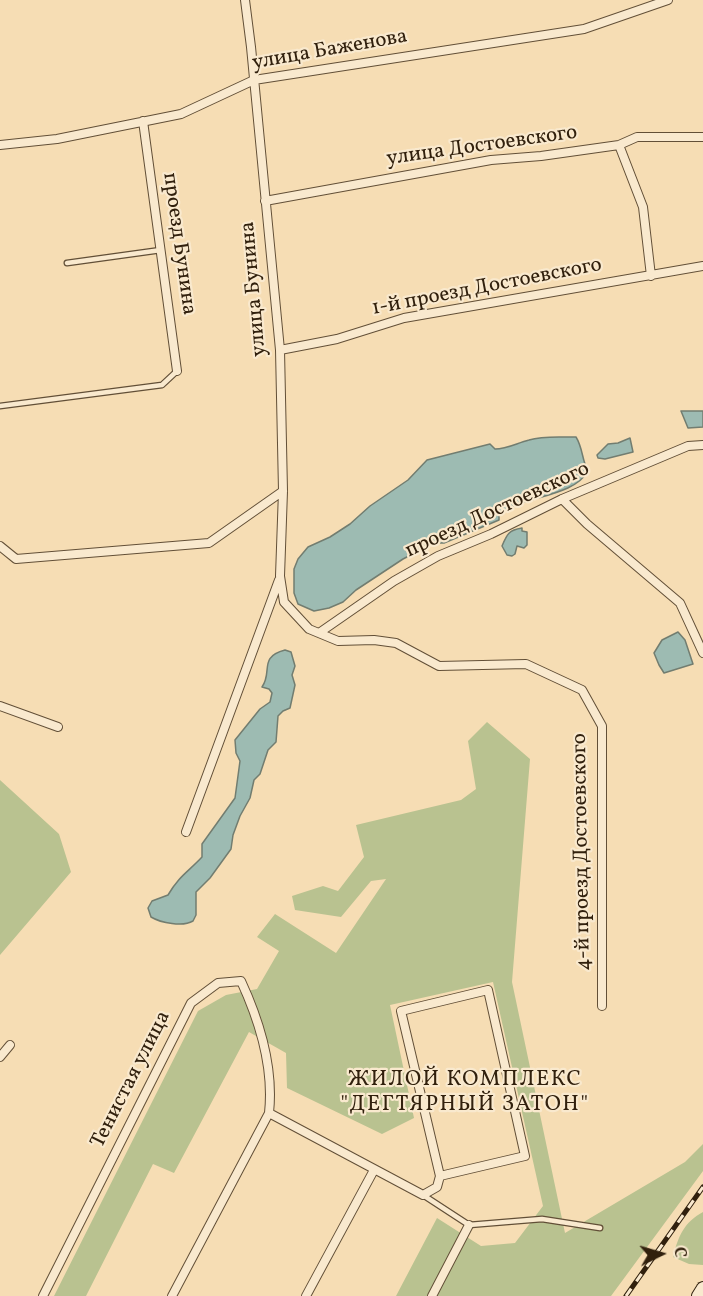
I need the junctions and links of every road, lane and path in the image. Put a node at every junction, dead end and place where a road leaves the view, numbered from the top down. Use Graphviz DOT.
graph roads {
  1 [pos="245,0"];
  2 [pos="668,0"];
  3 [pos="254,80"];
  4 [pos="143,121"];
  5 [pos="703,136"];
  6 [pos="0,145"];
  7 [pos="619,145"];
  8 [pos="265,201"];
  9 [pos="161,250"];
  10 [pos="67,263"];
  11 [pos="703,266"];
  12 [pos="651,276"];
  13 [pos="280,350"];
  14 [pos="177,371"];
  15 [pos="0,406"];
  16 [pos="703,445"];
  17 [pos="283,491"];
  18 [pos="562,499"];
  19 [pos="0,546"];
  20 [pos="280,576"];
  21 [pos="319,633"];
  22 [pos="703,653"];
  23 [pos="0,706"];
  24 [pos="58,727"];
  25 [pos="186,832"];
  26 [pos="602,1006"];
  27 [pos="10,1045"];
  28 [pos="0,1057"];
  29 [pos="269,1113"];
  30 [pos="374,1170"];
  31 [pos="440,1176"];
  32 [pos="423,1195"];
  33 [pos="469,1225"];
  34 [pos="600,1228"];
  35 [pos="703,1288"];
  36 [pos="43,1296"];
  37 [pos="172,1296"];
  38 [pos="306,1296"];
  39 [pos="432,1296"];
  40 [pos="698,1296"];
  1 -- 3 [label="street, улица Бунина"];
  2 -- 3 [label="street, улица Баженова"];
  3 -- 4 [label="street, улица Баженова"];
  3 -- 8 [label="street, улица Бунина"];
  4 -- 6 [label="street, улица Баженова"];
  4 -- 9 [label="street, проезд Бунина"];
  5 -- 7 [label="street, улица Достоевского"];
  7 -- 8 [label="street, улица Достоевского"];
  7 -- 12 [label="street"];
  8 -- 13 [label="street, улица Бунина"];
  9 -- 10 [label="lane"];
  9 -- 14 [label="street, проезд Бунина"];
  11 -- 12 [label="street, 1-й проезд Достоевского"];
  12 -- 13 [label="street, 1-й проезд Достоевского"];
  13 -- 17 [label="street, улица Бунина"];
  14 -- 15 [label="lane"];
  16 -- 18 [label="street, проезд Достоевского"];
  17 -- 19 [label="street"];
  17 -- 20 [label="street, улица Бунина"];
  18 -- 21 [label="street, проезд Достоевского"];
  18 -- 22 [label="street"];
  20 -- 21 [label="street"];
  20 -- 25 [label="street"];
  21 -- 26 [label="street, 4-й проезд Достоевского"];
  23 -- 24 [label="street"];
  27 -- 28 [label="street"];
  29 -- 30 [label="street"];
  29 -- 36 [label="street, Тенистая улица"];
  29 -- 37 [label="street"];
  30 -- 32 [label="street"];
  30 -- 38 [label="street"];
  31 -- 31 [label="street"];
  31 -- 32 [label="street"];
  32 -- 33 [label="lane"];
  33 -- 34 [label="lane"];
  33 -- 39 [label="street"];
  35 -- 40 [label="main road"];
}
